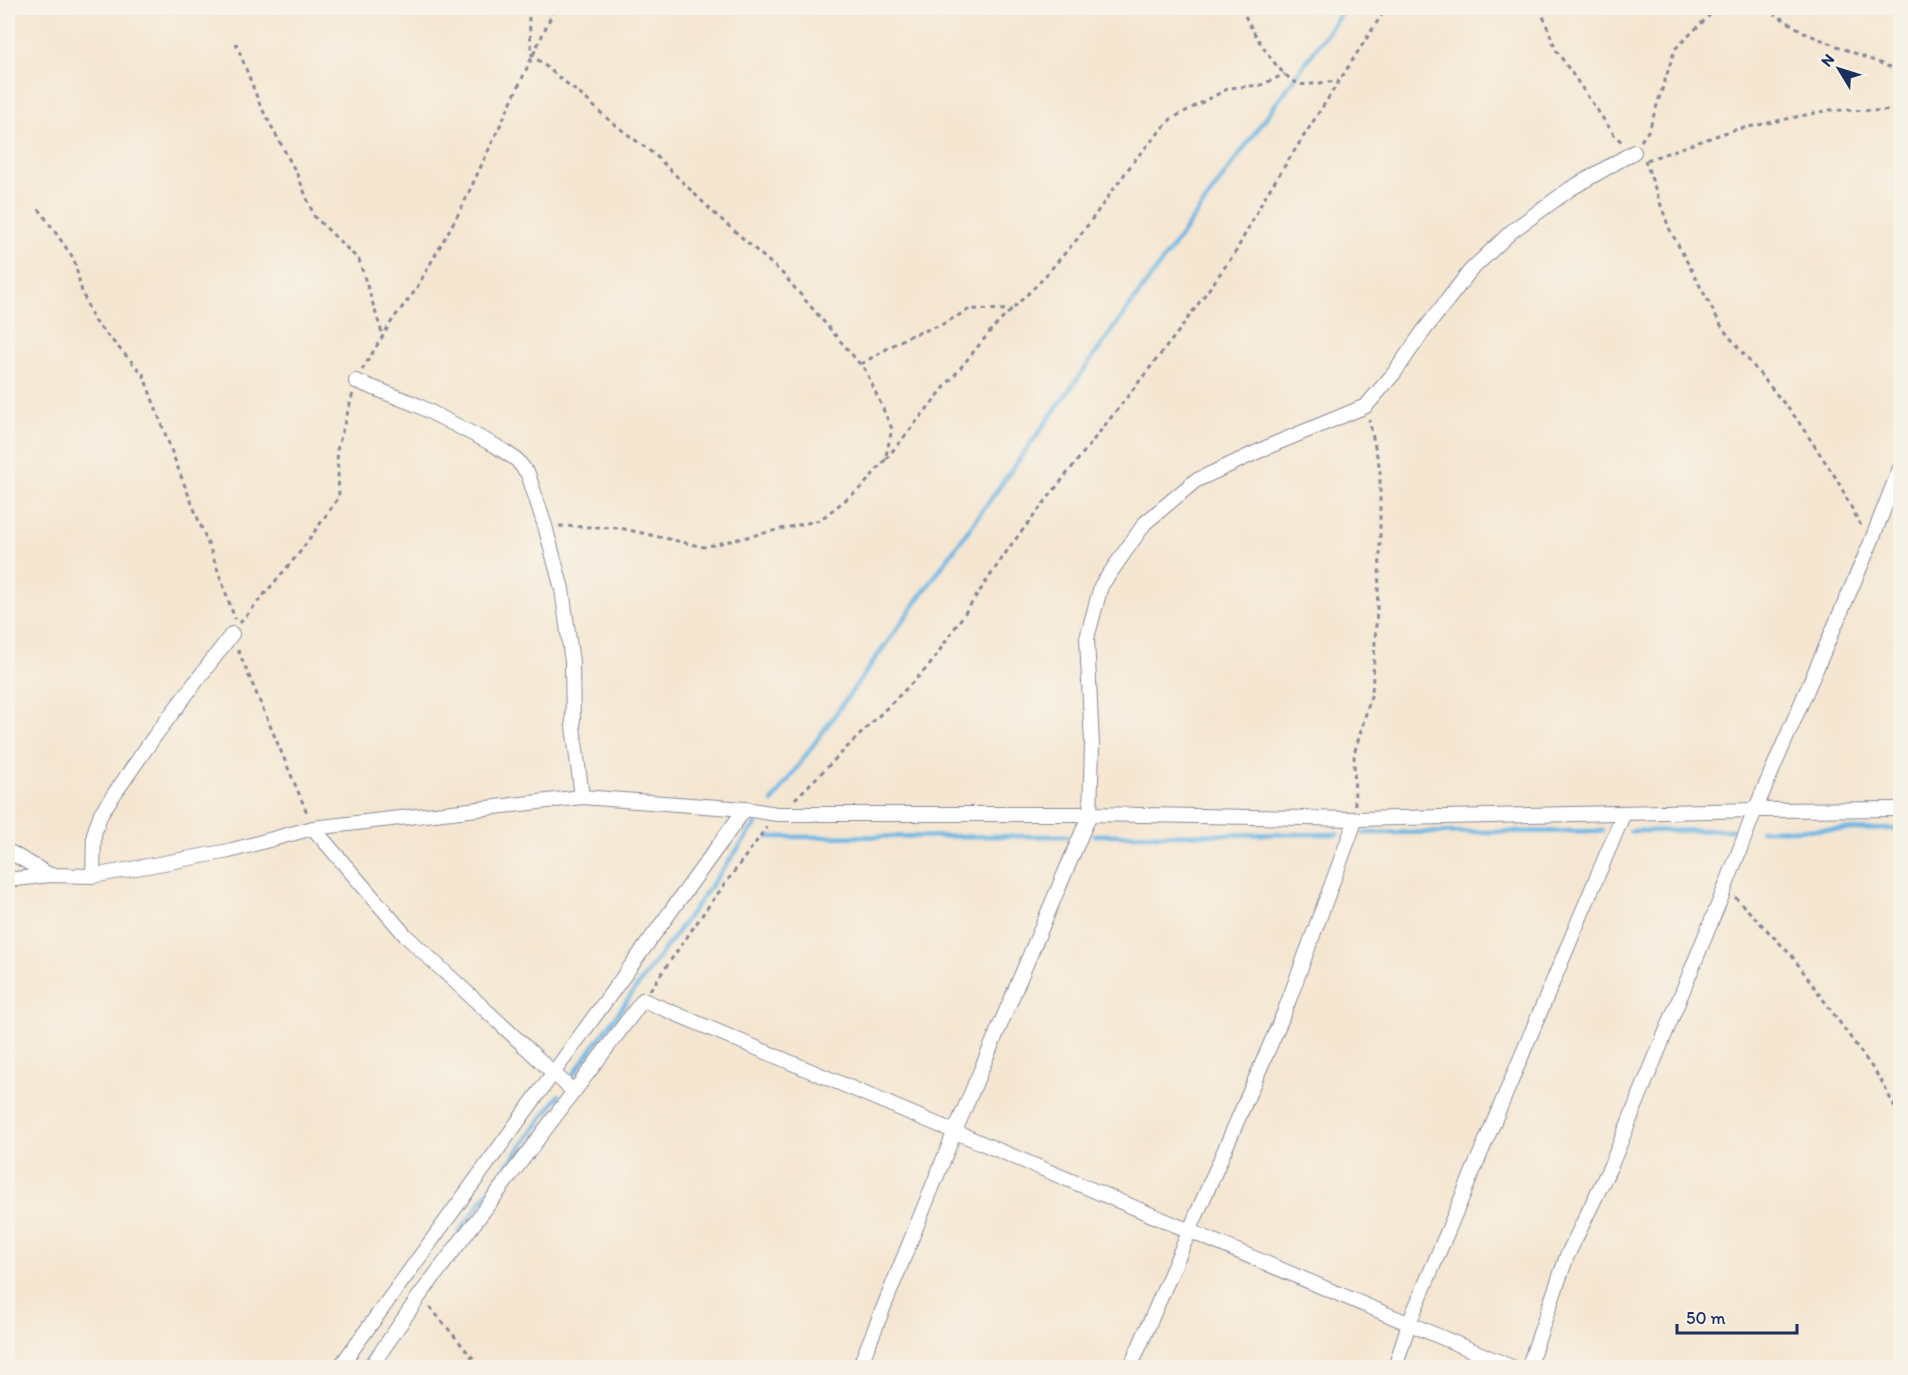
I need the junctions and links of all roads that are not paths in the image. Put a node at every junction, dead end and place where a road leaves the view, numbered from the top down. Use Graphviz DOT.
graph roads {
  1 [pos="1640,156"];
  2 [pos="356,381"];
  3 [pos="1900,468"];
  4 [pos="232,634"];
  5 [pos="582,797"];
  6 [pos="745,809"];
  7 [pos="1900,809"];
  8 [pos="1755,810"];
  9 [pos="1624,813"];
  10 [pos="1090,814"];
  11 [pos="1356,819"];
  12 [pos="313,828"];
  13 [pos="8,851"];
  14 [pos="50,875"];
  15 [pos="93,876"];
  16 [pos="8,880"];
  17 [pos="553,1074"];
  18 [pos="574,1092"];
  19 [pos="955,1131"];
  20 [pos="1190,1230"];
  21 [pos="1409,1323"];
  22 [pos="339,1368"];
  23 [pos="370,1368"];
  24 [pos="859,1368"];
  25 [pos="1130,1368"];
  26 [pos="1395,1368"];
  27 [pos="1514,1368"];
  28 [pos="1528,1368"];
  1 -- 10 [label="street"];
  2 -- 5 [label="street"];
  3 -- 8 [label="street"];
  4 -- 15 [label="street"];
  5 -- 6 [label="street"];
  5 -- 12 [label="street"];
  6 -- 10 [label="street"];
  6 -- 17 [label="street"];
  7 -- 8 [label="street"];
  8 -- 9 [label="street"];
  8 -- 28 [label="street"];
  9 -- 11 [label="street"];
  9 -- 21 [label="street"];
  10 -- 11 [label="street"];
  10 -- 19 [label="street"];
  11 -- 20 [label="street"];
  12 -- 15 [label="street"];
  12 -- 17 [label="street"];
  13 -- 14 [label="street"];
  14 -- 15 [label="street"];
  14 -- 16 [label="street"];
  17 -- 18 [label="street"];
  17 -- 22 [label="street"];
  18 -- 19 [label="street"];
  18 -- 23 [label="street"];
  19 -- 20 [label="street"];
  19 -- 24 [label="street"];
  20 -- 21 [label="street"];
  20 -- 25 [label="street"];
  21 -- 26 [label="street"];
  21 -- 27 [label="street"];
}
